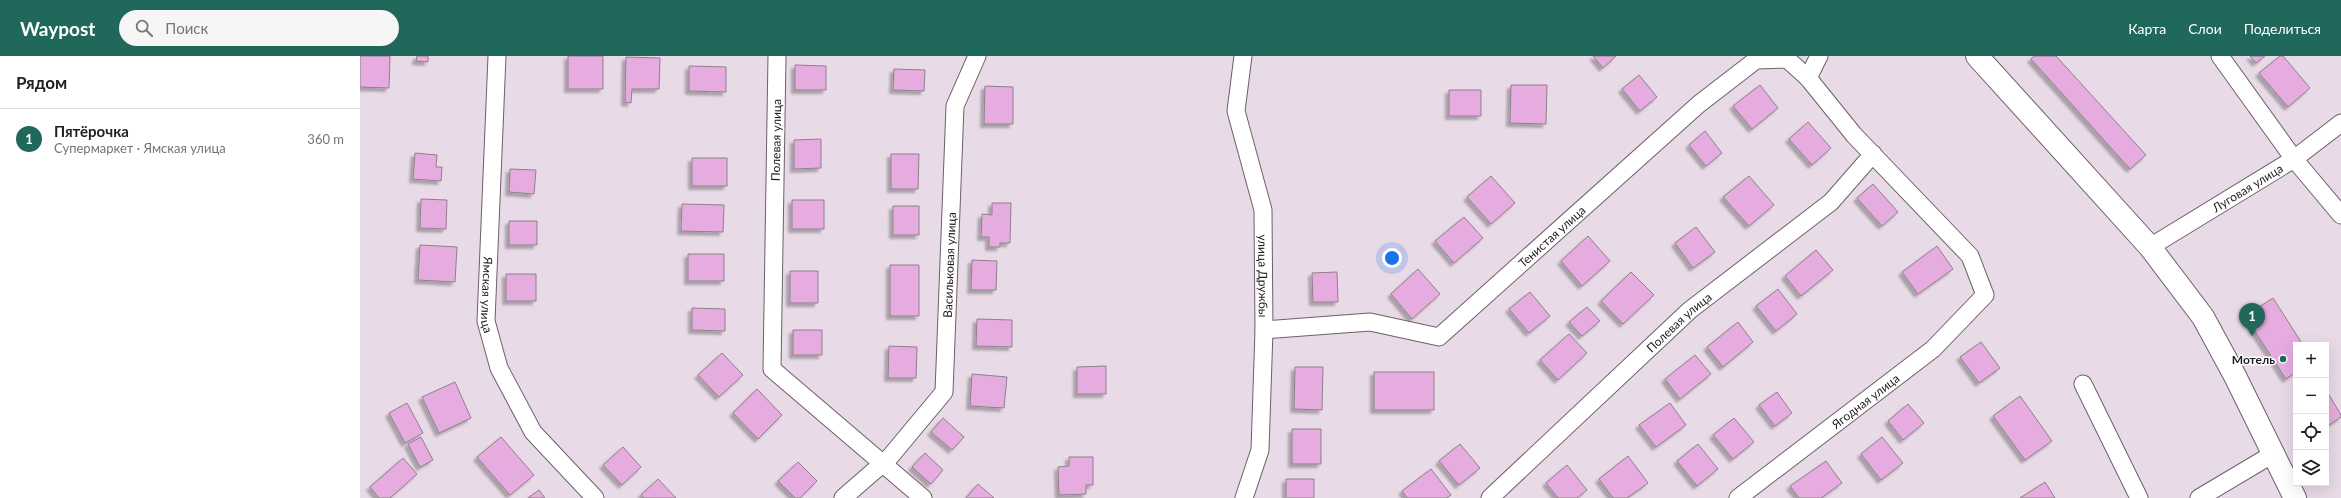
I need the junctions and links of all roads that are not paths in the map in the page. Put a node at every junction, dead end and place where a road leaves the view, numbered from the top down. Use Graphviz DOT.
graph roads {
  1 [pos="498,56"];
  2 [pos="777,56"];
  3 [pos="977,56"];
  4 [pos="1243,56"];
  5 [pos="1819,56"];
  6 [pos="1978,56"];
  7 [pos="2220,56"];
  8 [pos="1808,78"];
  9 [pos="2341,123"];
  10 [pos="1873,154"];
  11 [pos="2294,159"];
  12 [pos="2341,216"];
  13 [pos="2150,247"];
  14 [pos="1264,330"];
  15 [pos="2083,384"];
  16 [pos="2273,454"];
  17 [pos="886,461"];
  18 [pos="595,498"];
  19 [pos="843,498"];
  20 [pos="924,498"];
  21 [pos="1244,498"];
  22 [pos="1490,498"];
  23 [pos="1738,498"];
  24 [pos="2139,498"];
  25 [pos="2199,498"];
  26 [pos="2295,498"];
  1 -- 18 [label="street, Ямская улица"];
  2 -- 17 [label="street, Полевая улица"];
  3 -- 17 [label="street, Васильковая улица"];
  4 -- 14 [label="street, улица Дружбы"];
  5 -- 8 [label="street"];
  6 -- 13 [label="main road"];
  7 -- 11 [label="street"];
  8 -- 10 [label="street"];
  8 -- 14 [label="street, Тенистая улица"];
  9 -- 11 [label="street, Луговая улица"];
  10 -- 22 [label="street, Полевая улица"];
  10 -- 23 [label="street, Ягодная улица"];
  11 -- 12 [label="street"];
  11 -- 13 [label="street, Луговая улица"];
  13 -- 16 [label="main road"];
  14 -- 21 [label="street, улица Дружбы"];
  15 -- 24 [label="street"];
  16 -- 25 [label="street"];
  16 -- 26 [label="main road"];
  17 -- 19 [label="street, Васильковая улица"];
  17 -- 20 [label="street, Полевая улица"];
}
